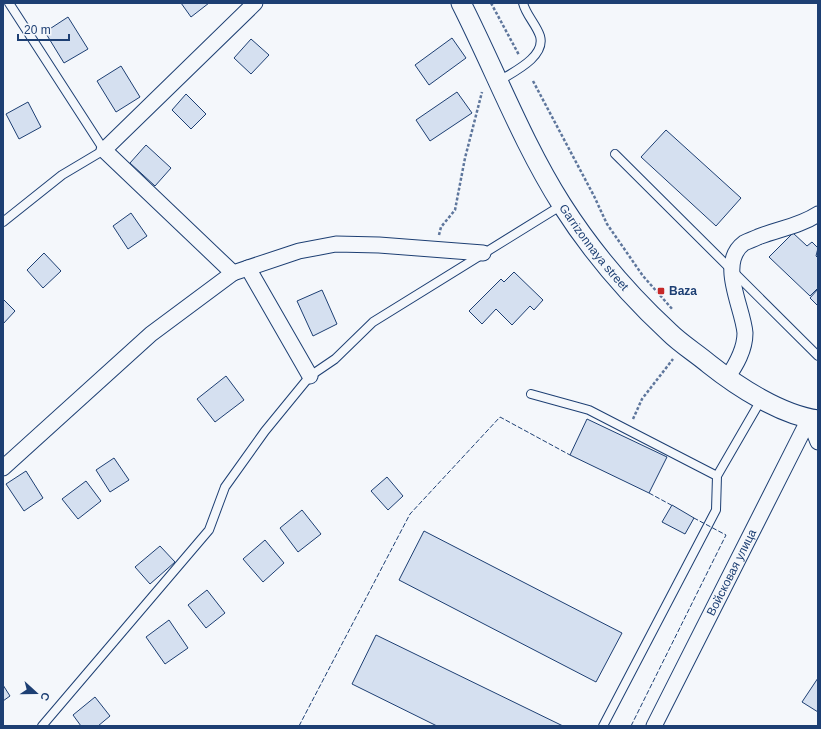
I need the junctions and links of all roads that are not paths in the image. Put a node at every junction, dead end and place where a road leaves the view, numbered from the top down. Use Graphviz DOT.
graph roads {
  1 [pos="10,3"];
  2 [pos="255,3"];
  3 [pos="461,3"];
  4 [pos="523,3"];
  5 [pos="492,84"];
  6 [pos="104,150"];
  7 [pos="615,154"];
  8 [pos="562,205"];
  9 [pos="818,214"];
  10 [pos="3,222"];
  11 [pos="484,252"];
  12 [pos="248,268"];
  13 [pos="732,271"];
  14 [pos="233,273"];
  15 [pos="818,356"];
  16 [pos="310,376"];
  17 [pos="727,378"];
  18 [pos="531,394"];
  19 [pos="761,400"];
  20 [pos="814,419"];
  21 [pos="818,442"];
  22 [pos="3,468"];
  23 [pos="717,476"];
  24 [pos="42,726"];
  25 [pos="604,726"];
  26 [pos="654,726"];
  1 -- 6 [label="lane"];
  2 -- 6 [label="street"];
  3 -- 5 [label="street, Garrizonnaya street"];
  4 -- 5 [label="lane"];
  5 -- 8 [label="street, Garrizonnaya street"];
  6 -- 10 [label="lane"];
  6 -- 14 [label="street"];
  7 -- 13 [label="lane"];
  8 -- 11 [label="lane"];
  8 -- 17 [label="street, Garrizonnaya street"];
  9 -- 13 [label="street"];
  11 -- 12 [label="street"];
  11 -- 16 [label="lane"];
  12 -- 14 [label="street"];
  12 -- 16 [label="street"];
  13 -- 15 [label="lane"];
  13 -- 17 [label="street"];
  14 -- 22 [label="street"];
  16 -- 24 [label="lane"];
  17 -- 19 [label="street, Garrizonnaya street"];
  18 -- 23 [label="lane"];
  19 -- 20 [label="street, Garrizonnaya street"];
  19 -- 23 [label="lane"];
  20 -- 21 [label="street"];
  20 -- 26 [label="street, Войсковая улица"];
  23 -- 25 [label="lane"];
}
